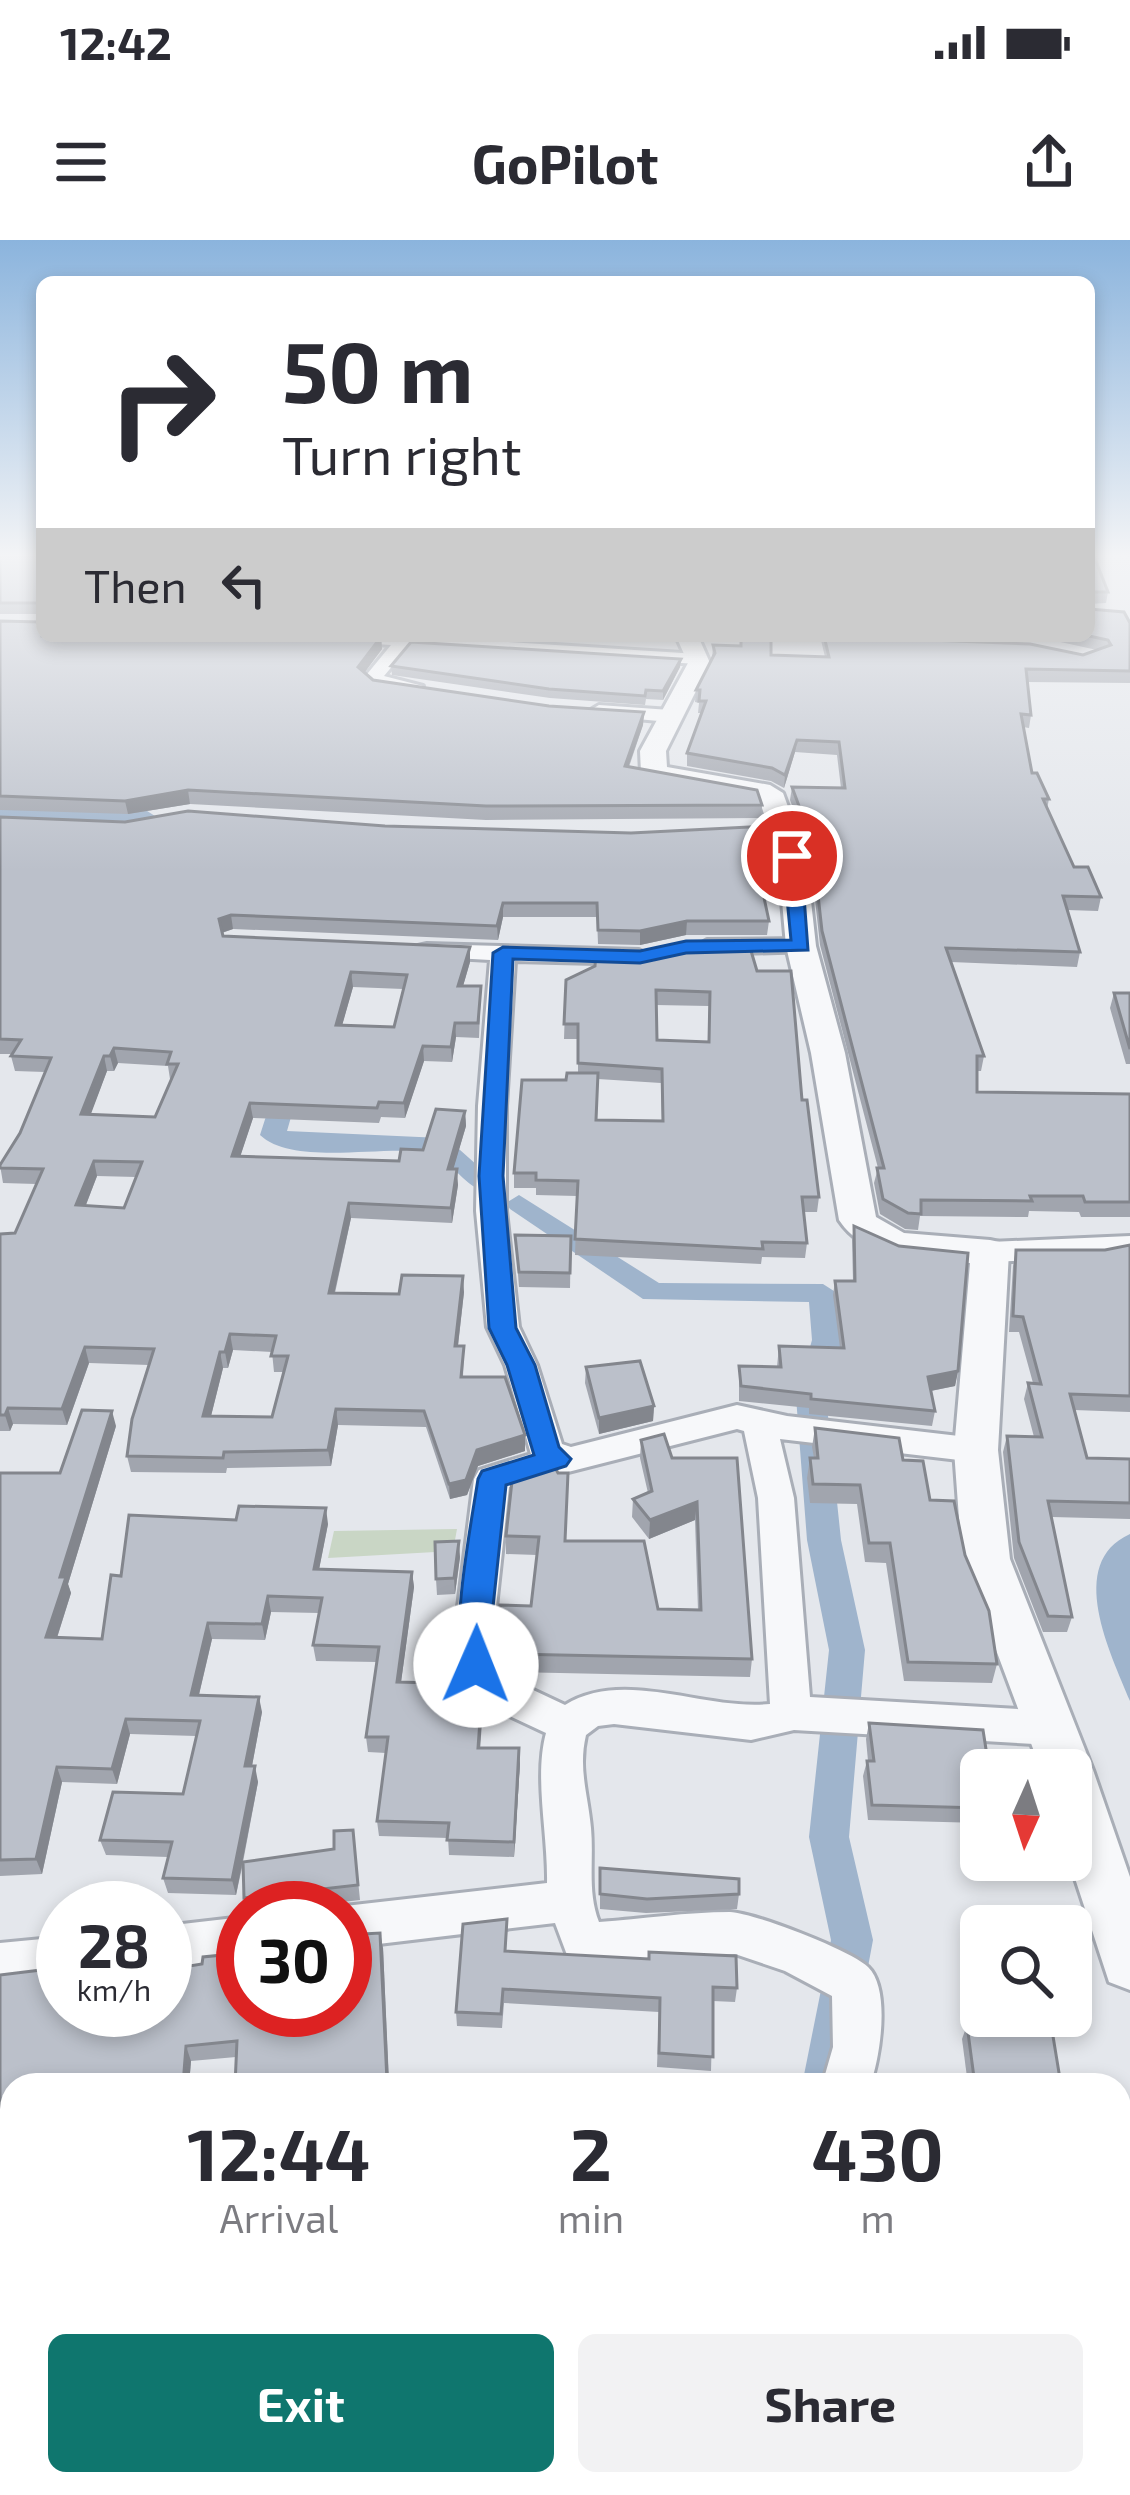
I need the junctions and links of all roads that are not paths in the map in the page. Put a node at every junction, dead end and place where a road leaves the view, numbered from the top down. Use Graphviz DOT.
graph roads {
  1 [pos="387,661"];
  2 [pos="688,661"];
  3 [pos="441,694"];
  4 [pos="569,710"];
  5 [pos="670,716"];
  6 [pos="801,946"];
  7 [pos="390,950"];
  8 [pos="503,953"];
  9 [pos="1130,1246"];
  10 [pos="990,1252"];
  11 [pos="773,1424"];
  12 [pos="976,1450"];
  13 [pos="556,1459"];
  14 [pos="799,1714"];
  15 [pos="568,1726"];
  16 [pos="1060,1749"];
  17 [pos="1092,1846"];
  18 [pos="569,1901"];
  19 [pos="372,1924"];
  20 [pos="36,1961"];
  21 [pos="1130,1963"];
  22 [pos="0,1965"];
  23 [pos="851,2073"];
  1 -- 3 [label="street"];
  2 -- 5 [label="street"];
  4 -- 5 [label="street"];
  5 -- 6 [label="street"];
  6 -- 8 [label="street"];
  6 -- 10 [label="street"];
  7 -- 8 [label="street"];
  8 -- 13 [label="street"];
  9 -- 10 [label="street"];
  10 -- 12 [label="street"];
  11 -- 12 [label="street"];
  11 -- 13 [label="street"];
  11 -- 14 [label="street"];
  12 -- 16 [label="street"];
  13 -- 15 [label="street"];
  14 -- 15 [label="street"];
  14 -- 16 [label="street"];
  15 -- 18 [label="street"];
  17 -- 21 [label="street"];
  18 -- 19 [label="street"];
  18 -- 23 [label="street"];
  20 -- 22 [label="street"];
}
